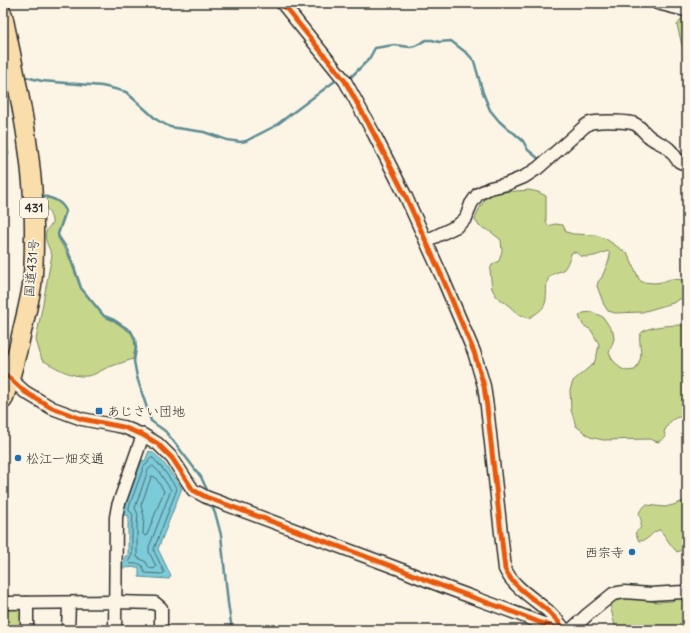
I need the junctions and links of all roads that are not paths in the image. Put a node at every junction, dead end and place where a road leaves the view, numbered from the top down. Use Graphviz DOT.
graph roads {
  1 [pos="282,3"];
  2 [pos="657,3"];
  3 [pos="685,10"];
  4 [pos="3,16"];
  5 [pos="3,70"];
  6 [pos="687,164"];
  7 [pos="426,241"];
  8 [pos="5,372"];
  9 [pos="3,400"];
  10 [pos="143,435"];
  11 [pos="687,590"];
  12 [pos="115,602"];
  13 [pos="3,603"];
  14 [pos="27,603"];
  15 [pos="69,603"];
  16 [pos="27,630"];
  17 [pos="68,630"];
  18 [pos="115,630"];
  19 [pos="161,630"];
  20 [pos="561,630"];
  21 [pos="565,630"];
  22 [pos="571,630"];
  1 -- 7 [label="street"];
  2 -- 3 [label="street"];
  4 -- 8 [label="highway, 国道431号 / 431"];
  5 -- 8 [label="highway, 国道431号 / 431"];
  6 -- 7 [label="street"];
  7 -- 21 [label="street"];
  8 -- 9 [label="highway, 国道431号 / 431"];
  8 -- 10 [label="street"];
  10 -- 12 [label="street"];
  10 -- 20 [label="street"];
  11 -- 22 [label="street"];
  12 -- 15 [label="street"];
  12 -- 18 [label="street"];
  12 -- 19 [label="street"];
  13 -- 14 [label="street"];
  14 -- 15 [label="street"];
  14 -- 16 [label="street"];
  15 -- 17 [label="street"];
}
